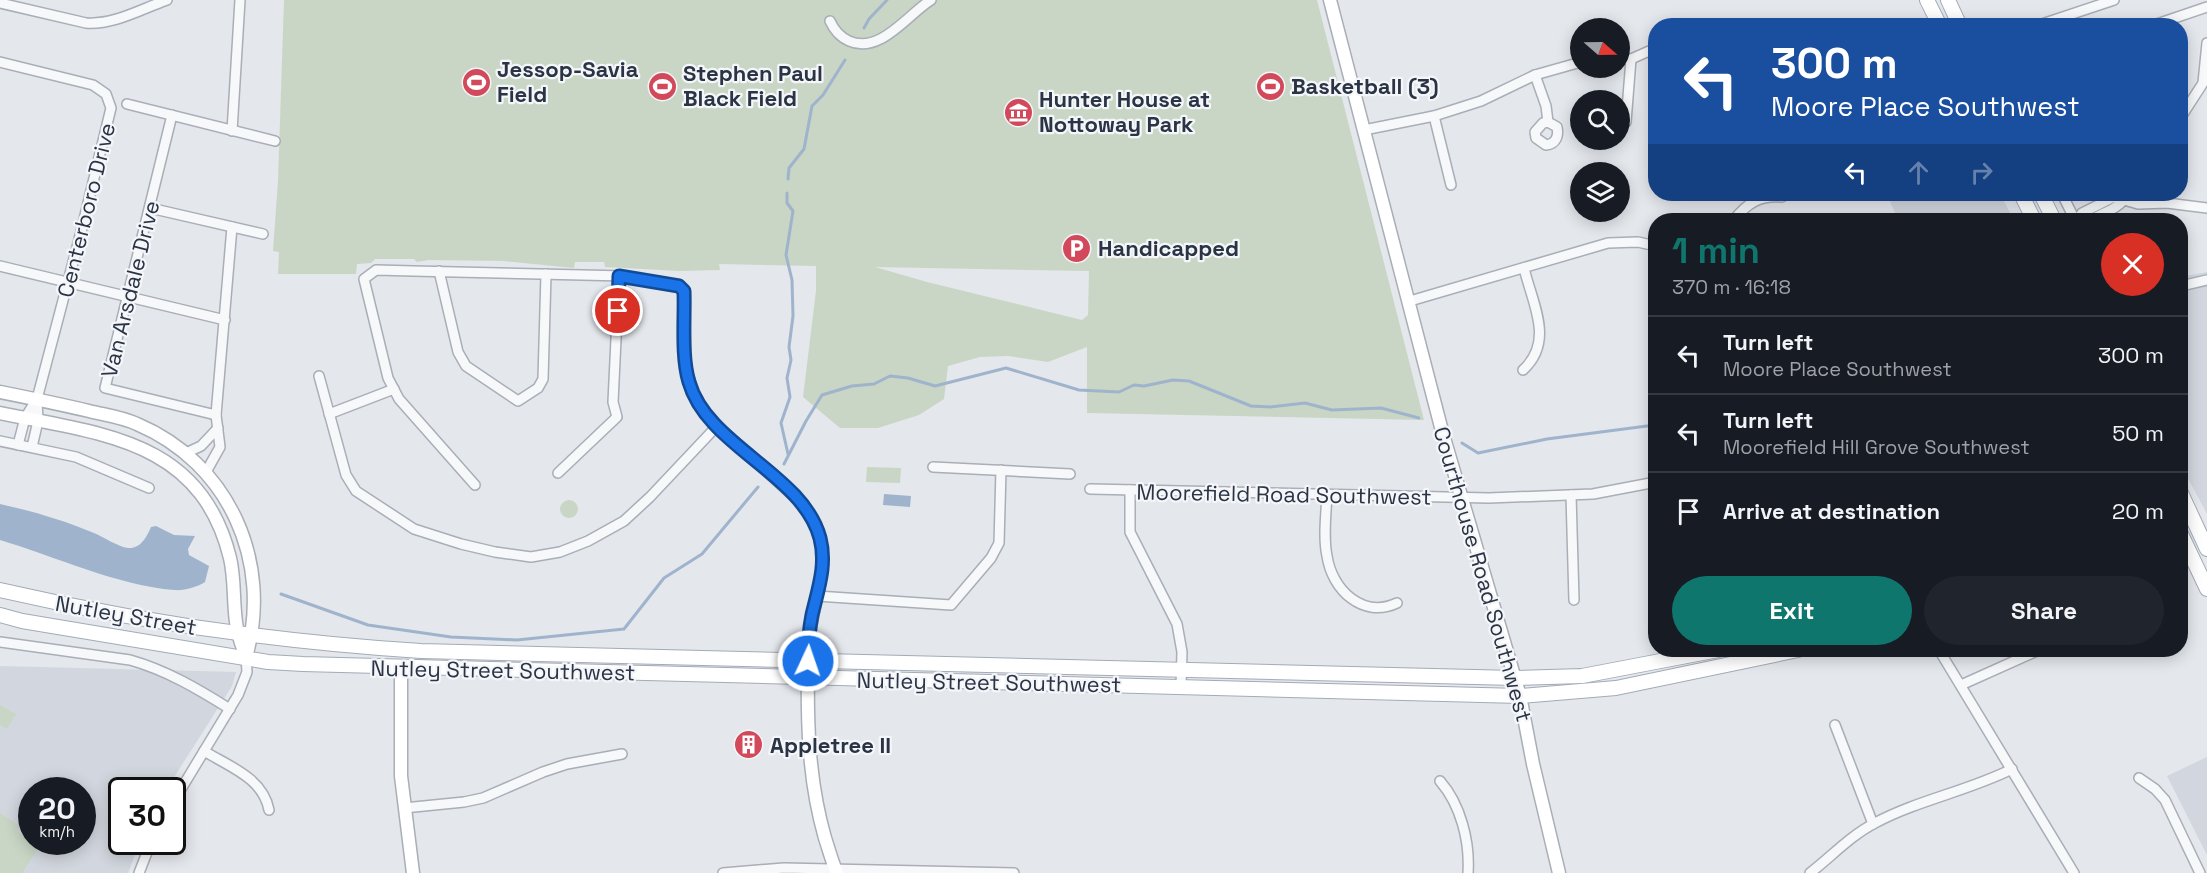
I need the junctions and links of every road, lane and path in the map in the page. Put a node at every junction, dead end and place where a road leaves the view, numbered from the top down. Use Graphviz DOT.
graph roads {
  1 [pos="166,0"];
  2 [pos="240,0"];
  3 [pos="931,0"];
  4 [pos="1330,0"];
  5 [pos="1927,0"];
  6 [pos="1948,0"];
  7 [pos="2114,0"];
  8 [pos="0,3"];
  9 [pos="2207,9"];
  10 [pos="1936,18"];
  11 [pos="1956,18"];
  12 [pos="2060,18"];
  13 [pos="2177,18"];
  14 [pos="830,21"];
  15 [pos="2207,43"];
  16 [pos="1648,51"];
  17 [pos="1631,58"];
  18 [pos="0,62"];
  19 [pos="1570,65"];
  20 [pos="1535,75"];
  21 [pos="1628,90"];
  22 [pos="127,104"];
  23 [pos="2188,106"];
  24 [pos="172,115"];
  25 [pos="1434,116"];
  26 [pos="1548,122"];
  27 [pos="232,130"];
  28 [pos="1364,130"];
  29 [pos="275,141"];
  30 [pos="1451,185"];
  31 [pos="1753,201"];
  32 [pos="2106,201"];
  33 [pos="2122,201"];
  34 [pos="2134,201"];
  35 [pos="150,208"];
  36 [pos="2207,208"];
  37 [pos="1740,213"];
  38 [pos="2082,213"];
  39 [pos="2103,213"];
  40 [pos="232,227"];
  41 [pos="263,234"];
  42 [pos="1648,244"];
  43 [pos="0,266"];
  44 [pos="1524,268"];
  45 [pos="439,272"];
  46 [pos="546,274"];
  47 [pos="619,276"];
  48 [pos="2207,280"];
  49 [pos="68,283"];
  50 [pos="2188,284"];
  51 [pos="127,298"];
  52 [pos="1410,301"];
  53 [pos="225,320"];
  54 [pos="1523,370"];
  55 [pos="318,376"];
  56 [pos="394,389"];
  57 [pos="0,392"];
  58 [pos="37,399"];
  59 [pos="0,413"];
  60 [pos="329,414"];
  61 [pos="216,415"];
  62 [pos="32,419"];
  63 [pos="717,426"];
  64 [pos="218,428"];
  65 [pos="0,441"];
  66 [pos="18,445"];
  67 [pos="32,447"];
  68 [pos="186,453"];
  69 [pos="933,466"];
  70 [pos="1001,470"];
  71 [pos="206,472"];
  72 [pos="558,473"];
  73 [pos="1070,474"];
  74 [pos="1648,484"];
  75 [pos="475,485"];
  76 [pos="149,488"];
  77 [pos="1090,489"];
  78 [pos="1130,490"];
  79 [pos="1327,495"];
  80 [pos="1570,495"];
  81 [pos="1463,498"];
  82 [pos="2188,509"];
  83 [pos="2207,551"];
  84 [pos="2188,555"];
  85 [pos="2188,558"];
  86 [pos="0,590"];
  87 [pos="2207,590"];
  88 [pos="817,596"];
  89 [pos="1574,600"];
  90 [pos="1397,603"];
  91 [pos="0,615"];
  92 [pos="245,634"];
  93 [pos="0,642"];
  94 [pos="402,650"];
  95 [pos="246,657"];
  96 [pos="1681,657"];
  97 [pos="1764,657"];
  98 [pos="1943,657"];
  99 [pos="2023,657"];
  100 [pos="808,661"];
  101 [pos="401,667"];
  102 [pos="1182,670"];
  103 [pos="807,677"];
  104 [pos="1515,678"];
  105 [pos="1960,685"];
  106 [pos="1181,686"];
  107 [pos="1520,696"];
  108 [pos="230,709"];
  109 [pos="1835,725"];
  110 [pos="204,751"];
  111 [pos="622,754"];
  112 [pos="2012,769"];
  113 [pos="2139,778"];
  114 [pos="186,781"];
  115 [pos="1440,781"];
  116 [pos="404,808"];
  117 [pos="269,810"];
  118 [pos="1873,824"];
  119 [pos="146,855"];
  120 [pos="836,871"];
  121 [pos="140,873"];
  122 [pos="412,873"];
  123 [pos="723,873"];
  124 [pos="1014,873"];
  125 [pos="1468,873"];
  126 [pos="1559,873"];
  127 [pos="1810,873"];
  128 [pos="2074,873"];
  129 [pos="2200,873"];
  1 -- 8 [label="street"];
  2 -- 27 [label="street"];
  3 -- 14 [label="street"];
  4 -- 28 [label="street, Courthouse Road Southwest"];
  5 -- 10 [label="main road"];
  6 -- 11 [label="main road"];
  7 -- 12 [label="street"];
  9 -- 13 [label="street"];
  15 -- 23 [label="street"];
  16 -- 17 [label="street"];
  17 -- 21 [label="street"];
  18 -- 49 [label="street, Centerboro Drive"];
  19 -- 20 [label="street"];
  20 -- 25 [label="street"];
  20 -- 26 [label="street"];
  22 -- 24 [label="street"];
  24 -- 27 [label="street"];
  24 -- 35 [label="street, Van Arsdale Drive"];
  25 -- 28 [label="street"];
  25 -- 30 [label="street"];
  27 -- 29 [label="street"];
  28 -- 52 [label="street, Courthouse Road Southwest"];
  31 -- 37 [label="street"];
  32 -- 38 [label="street"];
  33 -- 39 [label="street"];
  34 -- 36 [label="street"];
  35 -- 40 [label="street"];
  35 -- 51 [label="street, Van Arsdale Drive"];
  40 -- 41 [label="street"];
  40 -- 53 [label="street"];
  42 -- 44 [label="street"];
  43 -- 49 [label="street"];
  44 -- 52 [label="street"];
  44 -- 54 [label="street"];
  45 -- 46 [label="street"];
  45 -- 46 [label="street"];
  45 -- 56 [label="street"];
  46 -- 47 [label="street"];
  47 -- 63 [label="street"];
  47 -- 72 [label="street"];
  48 -- 50 [label="street"];
  49 -- 51 [label="street"];
  49 -- 58 [label="street, Centerboro Drive"];
  51 -- 53 [label="street"];
  51 -- 61 [label="street, Van Arsdale Drive"];
  52 -- 81 [label="street, Courthouse Road Southwest"];
  53 -- 61 [label="street"];
  55 -- 60 [label="street"];
  56 -- 60 [label="street"];
  56 -- 75 [label="street"];
  57 -- 58 [label="street"];
  58 -- 62 [label="street, Centerboro Drive"];
  58 -- 68 [label="street"];
  59 -- 62 [label="street"];
  60 -- 63 [label="street"];
  61 -- 64 [label="street"];
  62 -- 66 [label="street"];
  62 -- 67 [label="street"];
  62 -- 92 [label="street"];
  63 -- 88 [label="street"];
  64 -- 68 [label="street"];
  64 -- 71 [label="street"];
  65 -- 66 [label="street"];
  66 -- 67 [label="street"];
  67 -- 76 [label="street"];
  68 -- 71 [label="street"];
  69 -- 70 [label="street"];
  70 -- 73 [label="street"];
  70 -- 88 [label="street"];
  71 -- 92 [label="street"];
  74 -- 80 [label="street, Moorefield Road Southwest"];
  77 -- 78 [label="street, Moorefield Road Southwest"];
  78 -- 79 [label="street, Moorefield Road Southwest"];
  78 -- 102 [label="street"];
  79 -- 81 [label="street, Moorefield Road Southwest"];
  79 -- 90 [label="street"];
  80 -- 81 [label="street, Moorefield Road Southwest"];
  80 -- 89 [label="street"];
  81 -- 104 [label="street, Courthouse Road Southwest"];
  82 -- 83 [label="main road"];
  83 -- 84 [label="main road"];
  85 -- 87 [label="main road"];
  86 -- 92 [label="main road, Nutley Street"];
  88 -- 100 [label="street"];
  91 -- 95 [label="main road, Nutley Street Southwest"];
  92 -- 94 [label="main road, Nutley Street Southwest"];
  92 -- 95 [label="street"];
  93 -- 108 [label="street"];
  94 -- 100 [label="main road, Nutley Street Southwest"];
  94 -- 101 [label="street"];
  95 -- 101 [label="main road, Nutley Street Southwest"];
  95 -- 108 [label="street"];
  96 -- 104 [label="main road, Nutley Street Southwest"];
  97 -- 107 [label="main road, Nutley Street Southwest"];
  98 -- 105 [label="street"];
  99 -- 105 [label="street"];
  100 -- 102 [label="main road, Nutley Street Southwest"];
  100 -- 103 [label="street"];
  101 -- 103 [label="main road, Nutley Street Southwest"];
  101 -- 116 [label="street"];
  102 -- 104 [label="main road, Nutley Street Southwest"];
  102 -- 106 [label="street"];
  103 -- 106 [label="main road, Nutley Street Southwest"];
  103 -- 120 [label="street"];
  104 -- 107 [label="street, Courthouse Road Southwest"];
  105 -- 112 [label="street"];
  106 -- 107 [label="main road, Nutley Street Southwest"];
  107 -- 126 [label="street, Courthouse Road Southwest"];
  108 -- 110 [label="street"];
  109 -- 118 [label="street"];
  110 -- 114 [label="street"];
  110 -- 117 [label="street"];
  111 -- 116 [label="street"];
  112 -- 118 [label="street"];
  112 -- 128 [label="street"];
  113 -- 129 [label="street"];
  115 -- 125 [label="street"];
  116 -- 122 [label="street"];
  118 -- 127 [label="street"];
  119 -- 121 [label="street"];
  120 -- 123 [label="street"];
  120 -- 124 [label="street"];
}
